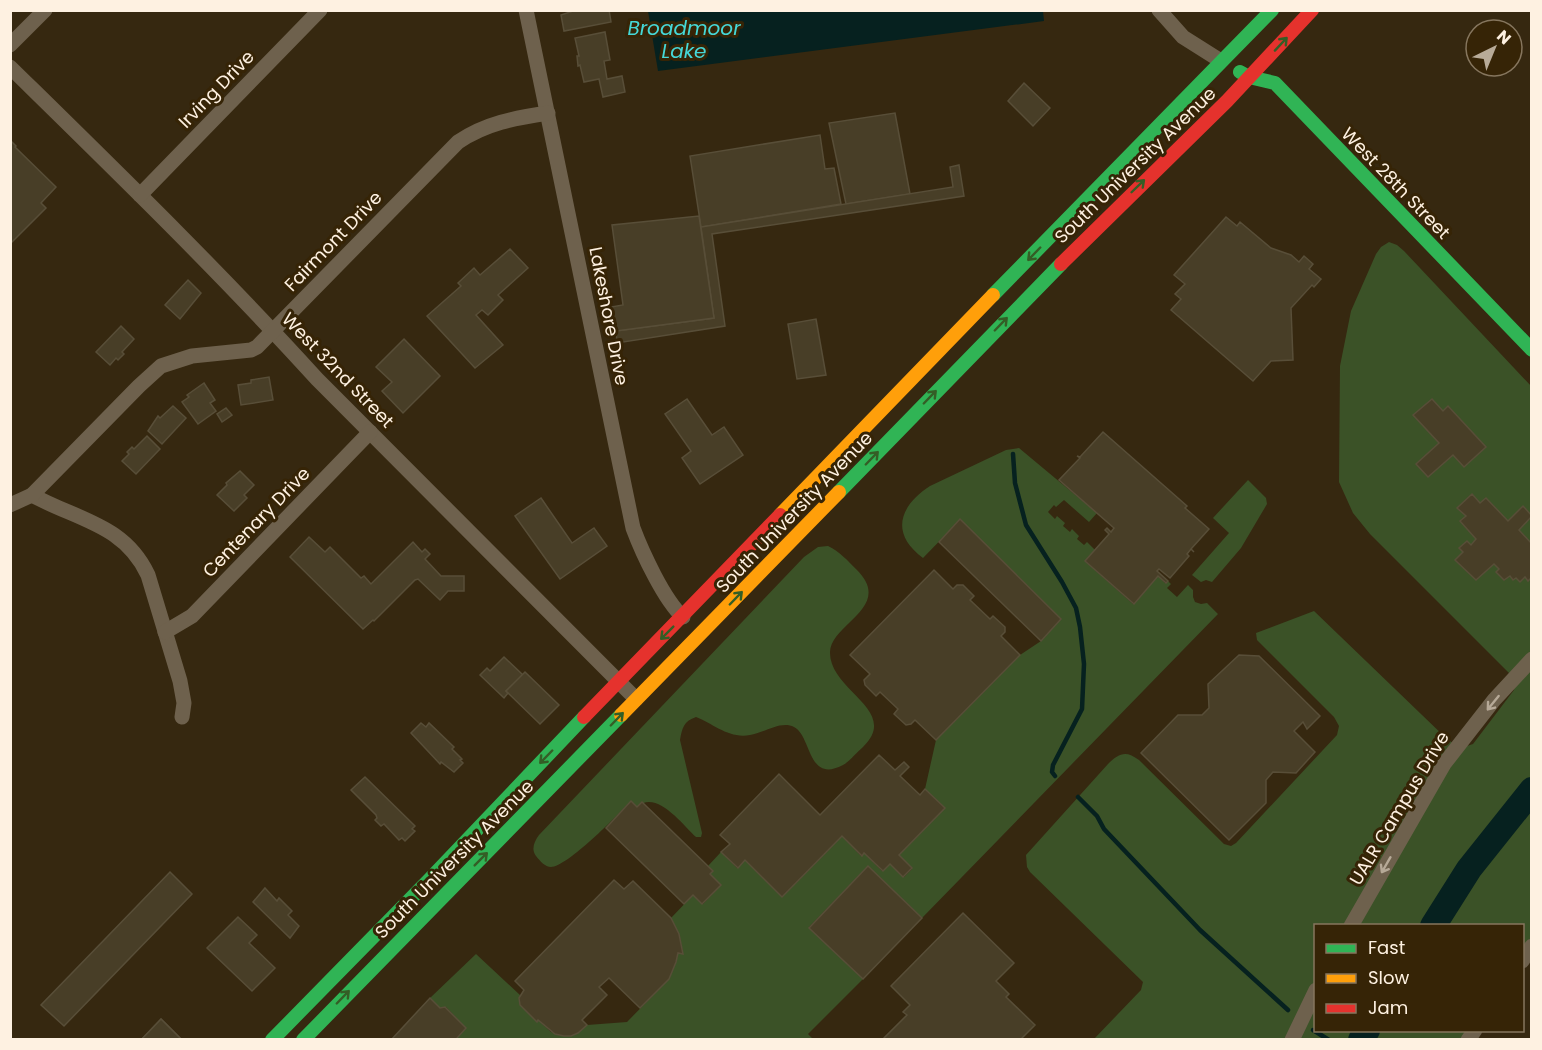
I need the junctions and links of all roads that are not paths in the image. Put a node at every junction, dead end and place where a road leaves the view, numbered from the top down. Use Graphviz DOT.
graph roads {
  1 [pos="45,10"];
  2 [pos="320,10"];
  3 [pos="526,10"];
  4 [pos="1159,10"];
  5 [pos="1272,10"];
  6 [pos="1312,10"];
  7 [pos="10,45"];
  8 [pos="1221,61"];
  9 [pos="10,67"];
  10 [pos="1249,76"];
  11 [pos="548,113"];
  12 [pos="140,195"];
  13 [pos="274,331"];
  14 [pos="1532,350"];
  15 [pos="370,432"];
  16 [pos="33,495"];
  17 [pos="10,505"];
  18 [pos="683,616"];
  19 [pos="165,632"];
  20 [pos="1532,659"];
  21 [pos="619,682"];
  22 [pos="636,699"];
  23 [pos="182,717"];
  24 [pos="1352,924"];
  25 [pos="1314,994"];
  26 [pos="272,1040"];
  27 [pos="303,1040"];
  28 [pos="1292,1040"];
  1 -- 7 [label="street"];
  2 -- 12 [label="street, Irving Drive"];
  3 -- 11 [label="street, Lakeshore Drive"];
  4 -- 8 [label="street"];
  5 -- 8 [label="main road, South University Avenue"];
  10 -- 6 [label="main road, South University Avenue, one-way"];
  8 -- 10 [label="main road, West 28th Street"];
  8 -- 18 [label="main road, South University Avenue, one-way"];
  9 -- 12 [label="street, West 32nd Street"];
  10 -- 14 [label="main road, West 28th Street"];
  22 -- 10 [label="main road, South University Avenue, one-way"];
  11 -- 13 [label="street, Fairmont Drive"];
  11 -- 18 [label="street, Lakeshore Drive"];
  12 -- 13 [label="street, West 32nd Street"];
  13 -- 15 [label="street, West 32nd Street"];
  13 -- 16 [label="street, Fairmont Drive"];
  15 -- 19 [label="street, Centenary Drive"];
  15 -- 21 [label="street, West 32nd Street"];
  16 -- 17 [label="street, Fairmont Drive"];
  16 -- 19 [label="street"];
  18 -- 21 [label="main road, South University Avenue, one-way"];
  19 -- 23 [label="street"];
  20 -- 24 [label="street, UALR Campus Drive, one-way"];
  21 -- 22 [label="street, West 32nd Street"];
  21 -- 26 [label="main road, South University Avenue, one-way"];
  27 -- 22 [label="main road, South University Avenue, one-way"];
  25 -- 28 [label="street"];
}
